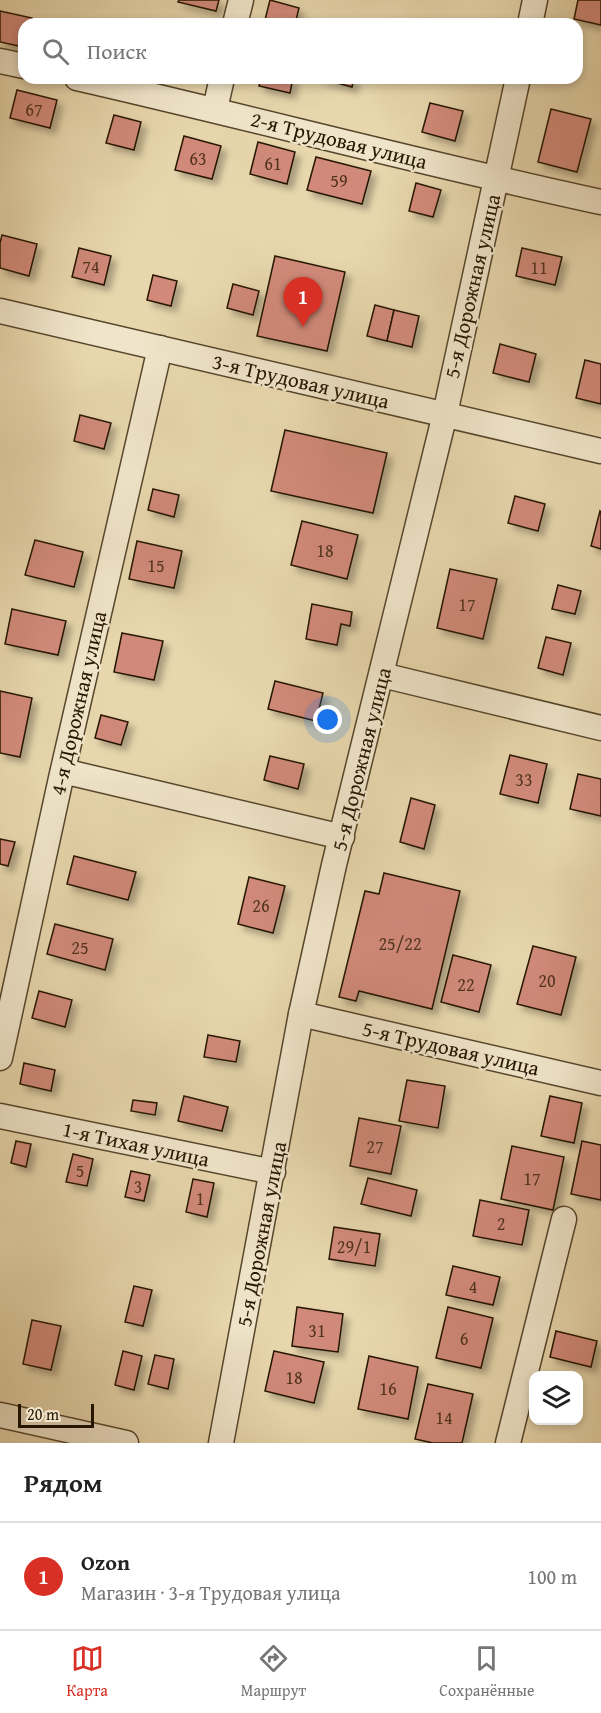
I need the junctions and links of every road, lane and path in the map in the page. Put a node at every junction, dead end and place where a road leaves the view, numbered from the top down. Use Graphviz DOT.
graph roads {
  1 [pos="241,0"];
  2 [pos="535,0"];
  3 [pos="236,18"];
  4 [pos="531,18"];
  5 [pos="0,61"];
  6 [pos="18,65"];
  7 [pos="103,84"];
  8 [pos="221,84"];
  9 [pos="517,84"];
  10 [pos="215,109"];
  11 [pos="496,180"];
  12 [pos="601,202"];
  13 [pos="0,311"];
  14 [pos="160,348"];
  15 [pos="445,414"];
  16 [pos="601,451"];
  17 [pos="382,675"];
  18 [pos="601,728"];
  19 [pos="63,771"];
  20 [pos="342,837"];
  21 [pos="301,1014"];
  22 [pos="0,1058"];
  23 [pos="601,1083"];
  24 [pos="0,1116"];
  25 [pos="273,1172"];
  26 [pos="564,1219"];
  27 [pos="0,1415"];
  28 [pos="126,1443"];
  29 [pos="221,1443"];
  30 [pos="508,1443"];
  1 -- 3 [label="street"];
  2 -- 4 [label="street"];
  5 -- 6 [label="street"];
  7 -- 10 [label="street, 2-я Трудовая улица"];
  8 -- 10 [label="street"];
  9 -- 11 [label="street, 5-я Дорожная улица"];
  10 -- 11 [label="street, 2-я Трудовая улица"];
  11 -- 12 [label="street, 2-я Трудовая улица"];
  11 -- 15 [label="street, 5-я Дорожная улица"];
  13 -- 14 [label="street, 3-я Трудовая улица"];
  14 -- 15 [label="street, 3-я Трудовая улица"];
  14 -- 19 [label="street, 4-я Дорожная улица"];
  15 -- 16 [label="street, 3-я Трудовая улица"];
  15 -- 17 [label="street, 5-я Дорожная улица"];
  17 -- 18 [label="street"];
  17 -- 20 [label="street, 5-я Дорожная улица"];
  19 -- 20 [label="street"];
  19 -- 22 [label="street, 4-я Дорожная улица"];
  20 -- 21 [label="street, 5-я Дорожная улица"];
  21 -- 23 [label="street, 5-я Трудовая улица"];
  21 -- 25 [label="street, 5-я Дорожная улица"];
  24 -- 25 [label="street, 1-я Тихая улица"];
  25 -- 29 [label="street, 5-я Дорожная улица"];
  26 -- 30 [label="street"];
  27 -- 28 [label="street"];
}
